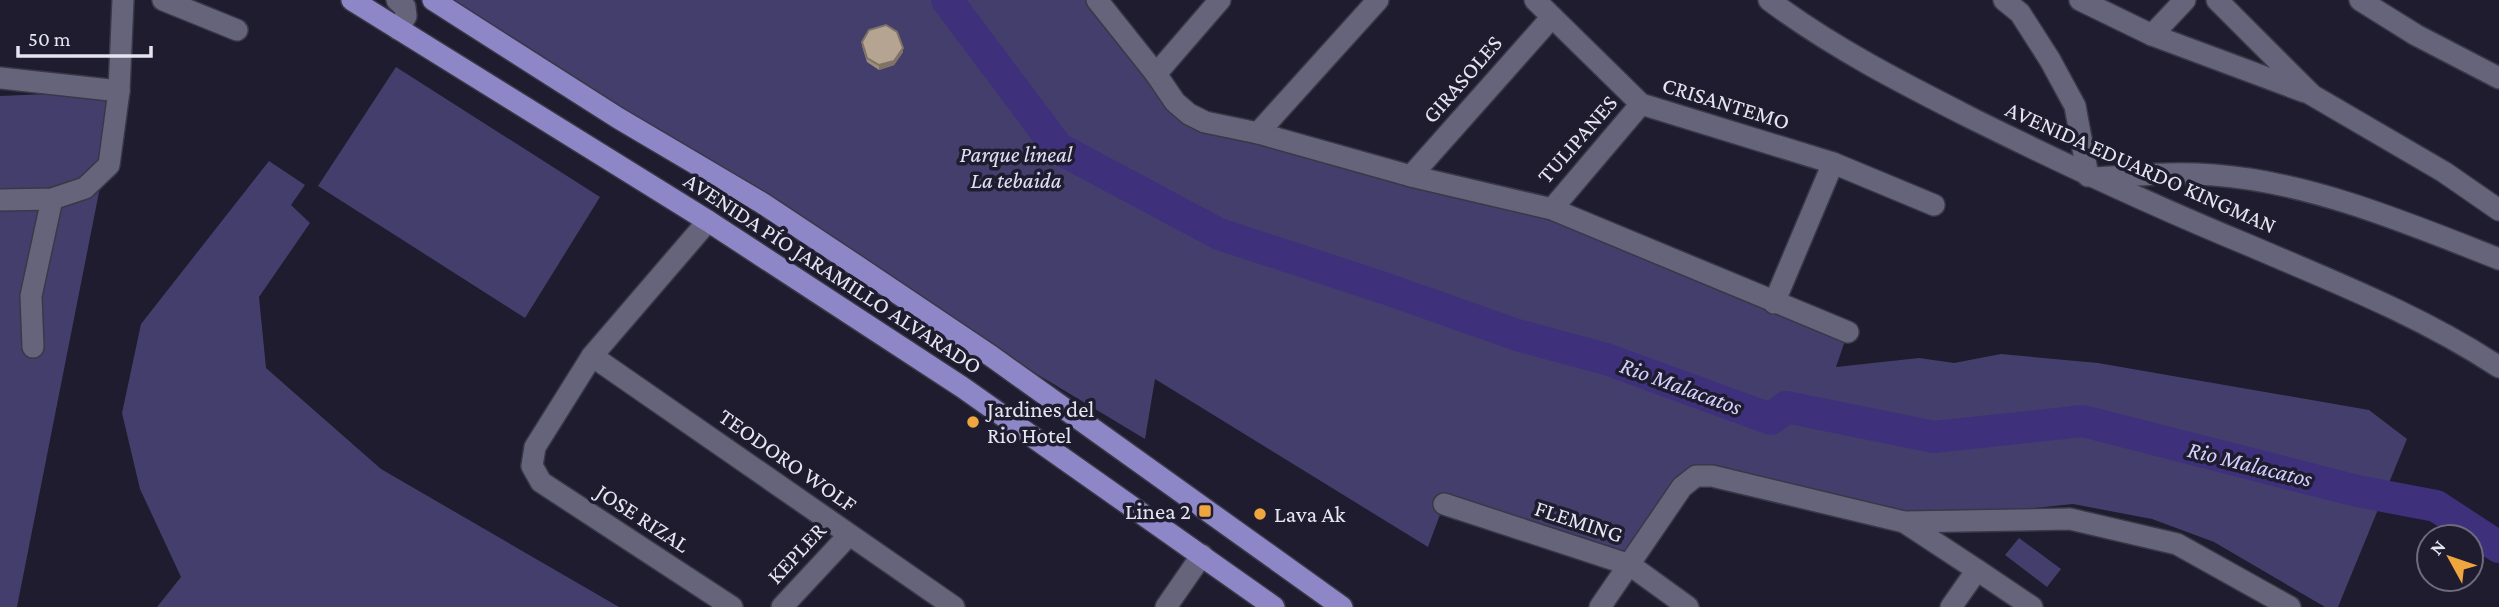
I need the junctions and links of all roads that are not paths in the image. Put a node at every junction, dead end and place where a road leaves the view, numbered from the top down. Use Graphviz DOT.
graph roads {
  1 [pos="123,0"];
  2 [pos="163,0"];
  3 [pos="352,0"];
  4 [pos="397,0"];
  5 [pos="433,0"];
  6 [pos="1097,0"];
  7 [pos="1378,0"];
  8 [pos="1535,0"];
  9 [pos="1769,0"];
  10 [pos="2004,0"];
  11 [pos="2080,0"];
  12 [pos="2185,0"];
  13 [pos="2217,0"];
  14 [pos="2360,0"];
  15 [pos="1219,1"];
  16 [pos="1552,17"];
  17 [pos="398,29"];
  18 [pos="237,30"];
  19 [pos="2152,34"];
  20 [pos="1156,74"];
  21 [pos="2498,76"];
  22 [pos="0,78"];
  23 [pos="119,91"];
  24 [pos="2312,95"];
  25 [pos="1641,104"];
  26 [pos="1258,133"];
  27 [pos="1833,163"];
  28 [pos="1411,176"];
  29 [pos="2092,177"];
  30 [pos="52,199"];
  31 [pos="0,200"];
  32 [pos="1934,205"];
  33 [pos="1552,209"];
  34 [pos="2499,210"];
  35 [pos="708,221"];
  36 [pos="2499,259"];
  37 [pos="1774,303"];
  38 [pos="1848,332"];
  39 [pos="33,347"];
  40 [pos="592,356"];
  41 [pos="2499,367"];
  42 [pos="1444,504"];
  43 [pos="1904,522"];
  44 [pos="849,535"];
  45 [pos="1202,555"];
  46 [pos="1630,565"];
  47 [pos="1978,570"];
  48 [pos="732,607"];
  49 [pos="782,607"];
  50 [pos="954,607"];
  51 [pos="1166,607"];
  52 [pos="1274,607"];
  53 [pos="1342,607"];
  54 [pos="1600,607"];
  55 [pos="1688,607"];
  56 [pos="1951,607"];
  57 [pos="2032,607"];
  58 [pos="2290,607"];
  1 -- 23 [label="street"];
  2 -- 18 [label="street"];
  3 -- 17 [label="main road, AVENIDA PÍO JARAMILLO ALVARADO"];
  4 -- 17 [label="street"];
  5 -- 53 [label="main road, AVENIDA PÍO JARAMILLO ALVARADO"];
  6 -- 20 [label="street"];
  7 -- 26 [label="street"];
  8 -- 16 [label="street, CRISANTEMO"];
  9 -- 29 [label="street, AVENIDA EDUARDO KINGMAN"];
  10 -- 29 [label="street"];
  11 -- 19 [label="street"];
  12 -- 19 [label="street"];
  13 -- 24 [label="street"];
  14 -- 21 [label="street"];
  15 -- 20 [label="street"];
  16 -- 25 [label="street, CRISANTEMO"];
  16 -- 28 [label="street, GIRASOLES"];
  17 -- 35 [label="main road, AVENIDA PÍO JARAMILLO ALVARADO"];
  19 -- 24 [label="street"];
  20 -- 26 [label="street"];
  22 -- 23 [label="street"];
  23 -- 30 [label="street"];
  24 -- 34 [label="street"];
  25 -- 27 [label="street, CRISANTEMO"];
  25 -- 33 [label="street, TULIPANES"];
  26 -- 28 [label="street"];
  27 -- 32 [label="street, CRISANTEMO"];
  27 -- 37 [label="street"];
  28 -- 33 [label="street"];
  29 -- 36 [label="street"];
  29 -- 41 [label="street, AVENIDA EDUARDO KINGMAN"];
  30 -- 31 [label="street"];
  30 -- 39 [label="street"];
  33 -- 37 [label="street"];
  35 -- 40 [label="street"];
  35 -- 45 [label="main road, AVENIDA PÍO JARAMILLO ALVARADO"];
  37 -- 38 [label="street"];
  40 -- 44 [label="street, TEODORO WOLF"];
  40 -- 48 [label="street, JOSE RIZAL"];
  42 -- 46 [label="street, FLEMING"];
  43 -- 46 [label="street"];
  43 -- 47 [label="street"];
  43 -- 58 [label="street"];
  44 -- 49 [label="street, KEPLER"];
  44 -- 50 [label="street, TEODORO WOLF"];
  45 -- 51 [label="street"];
  45 -- 52 [label="main road, AVENIDA PÍO JARAMILLO ALVARADO"];
  46 -- 54 [label="street"];
  46 -- 55 [label="street, FLEMING"];
  47 -- 56 [label="street"];
  47 -- 57 [label="street"];
}
